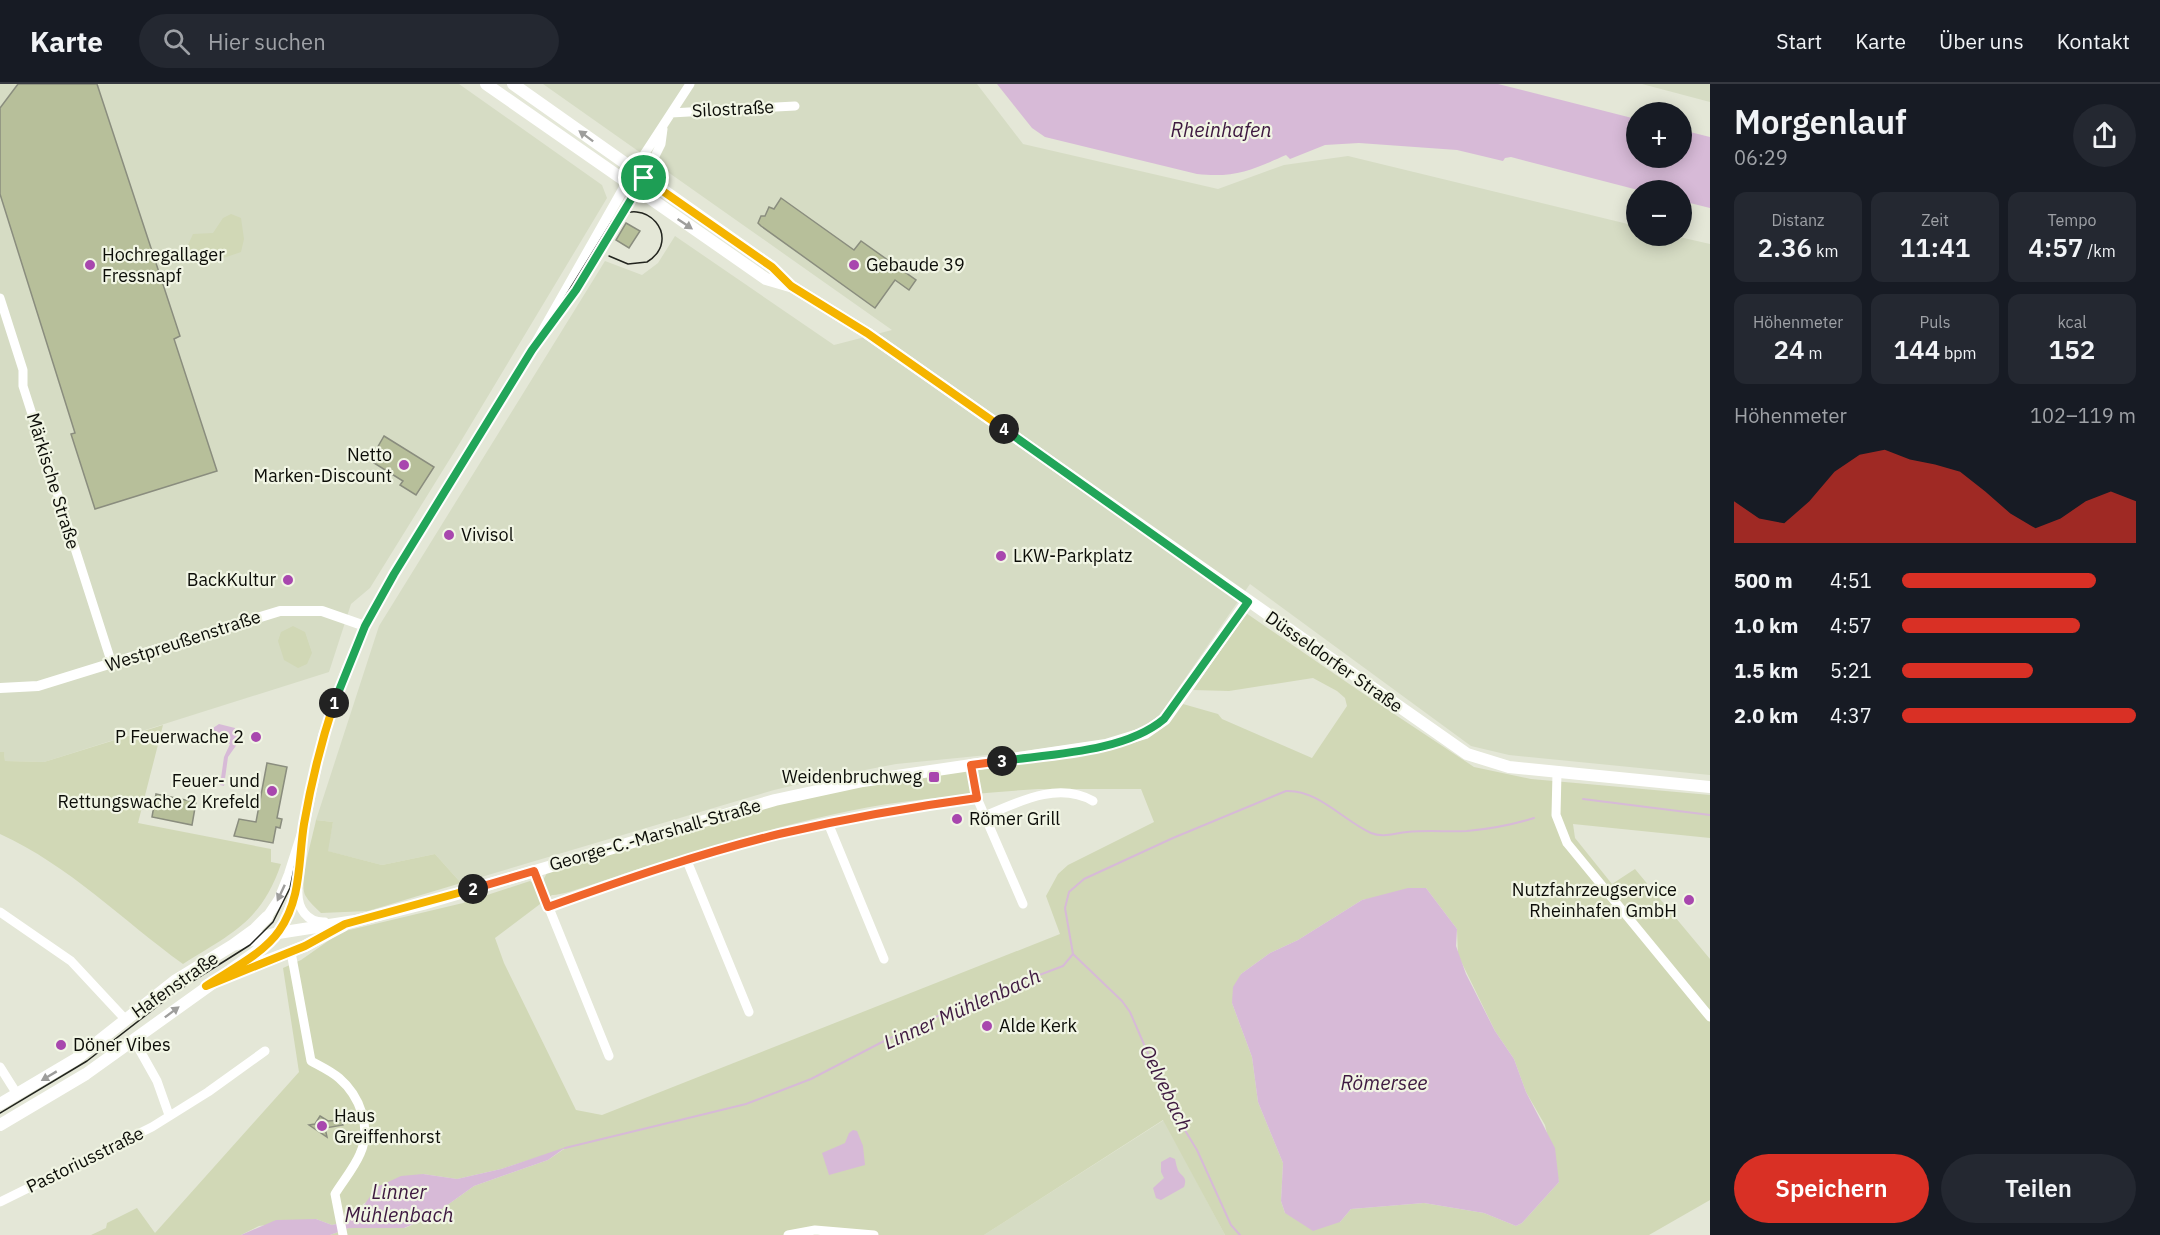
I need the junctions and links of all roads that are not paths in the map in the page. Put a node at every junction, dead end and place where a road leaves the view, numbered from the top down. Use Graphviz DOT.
graph roads {
  1 [pos="486,84"];
  2 [pos="513,84"];
  3 [pos="690,84"];
  4 [pos="795,106"];
  5 [pos="671,113"];
  6 [pos="663,129"];
  7 [pos="634,170"];
  8 [pos="644,178"];
  9 [pos="631,187"];
  10 [pos="791,286"];
  11 [pos="0,298"];
  12 [pos="1248,602"];
  13 [pos="365,626"];
  14 [pos="111,664"];
  15 [pos="0,688"];
  16 [pos="965,766"];
  17 [pos="1557,773"];
  18 [pos="1710,787"];
  19 [pos="977,798"];
  20 [pos="1093,801"];
  21 [pos="985,816"];
  22 [pos="828,823"];
  23 [pos="304,827"];
  24 [pos="687,861"];
  25 [pos="534,871"];
  26 [pos="298,883"];
  27 [pos="1023,904"];
  28 [pos="548,907"];
  29 [pos="0,912"];
  30 [pos="267,917"];
  31 [pos="355,921"];
  32 [pos="313,924"];
  33 [pos="278,933"];
  34 [pos="311,942"];
  35 [pos="233,945"];
  36 [pos="291,952"];
  37 [pos="884,959"];
  38 [pos="206,986"];
  39 [pos="749,1012"];
  40 [pos="1710,1017"];
  41 [pos="126,1020"];
  42 [pos="134,1040"];
  43 [pos="265,1051"];
  44 [pos="609,1056"];
  45 [pos="0,1067"];
  46 [pos="18,1094"];
  47 [pos="0,1104"];
  48 [pos="169,1115"];
  49 [pos="0,1125"];
  50 [pos="0,1202"];
  51 [pos="343,1235"];
  52 [pos="789,1235"];
  53 [pos="874,1235"];
  1 -- 9 [label="main road, Düsseldorfer Straße"];
  7 -- 2 [label="main road, Düsseldorfer Straße, one-way"];
  3 -- 5 [label="street, Hafenstraße"];
  4 -- 5 [label="street, Silostraße"];
  5 -- 6 [label="street, Hafenstraße"];
  6 -- 7 [label="street, Hafenstraße"];
  6 -- 8 [label="street, Hafenstraße"];
  7 -- 8 [label="main road, Düsseldorfer Straße"];
  7 -- 9 [label="street, Hafenstraße"];
  8 -- 9 [label="street, Hafenstraße"];
  8 -- 10 [label="main road, Düsseldorfer Straße"];
  9 -- 10 [label="main road, Düsseldorfer Straße, one-way"];
  9 -- 13 [label="street, Hafenstraße"];
  10 -- 12 [label="main road, Düsseldorfer Straße"];
  11 -- 14 [label="street, Märkische Straße"];
  12 -- 16 [label="main road, George-C.-Marshall-Straße"];
  12 -- 17 [label="main road, Düsseldorfer Straße"];
  13 -- 14 [label="street, Westpreußenstraße"];
  13 -- 23 [label="street, Hafenstraße"];
  14 -- 15 [label="street, Westpreußenstraße"];
  16 -- 19 [label="street"];
  16 -- 25 [label="main road, George-C.-Marshall-Straße"];
  17 -- 18 [label="main road, Düsseldorfer Straße"];
  17 -- 40 [label="street"];
  19 -- 21 [label="street"];
  19 -- 22 [label="street"];
  20 -- 21 [label="street"];
  21 -- 27 [label="street"];
  22 -- 24 [label="street"];
  22 -- 37 [label="street"];
  23 -- 26 [label="street, Hafenstraße"];
  23 -- 30 [label="street, Hafenstraße, one-way"];
  24 -- 28 [label="street"];
  24 -- 39 [label="street"];
  25 -- 28 [label="street"];
  25 -- 31 [label="main road, George-C.-Marshall-Straße"];
  26 -- 32 [label="street"];
  26 -- 33 [label="street, Hafenstraße"];
  28 -- 44 [label="street"];
  29 -- 41 [label="street"];
  30 -- 35 [label="main road, Hafenstraße"];
  31 -- 32 [label="main road, George-C.-Marshall-Straße"];
  31 -- 34 [label="main road"];
  32 -- 33 [label="main road, George-C.-Marshall-Straße"];
  32 -- 34 [label="street"];
  33 -- 35 [label="main road, George-C.-Marshall-Straße"];
  33 -- 38 [label="main road, Hafenstraße"];
  34 -- 36 [label="main road"];
  35 -- 41 [label="main road, Hafenstraße"];
  36 -- 38 [label="main road"];
  36 -- 51 [label="street"];
  42 -- 38 [label="main road, Hafenstraße, one-way"];
  41 -- 46 [label="main road, Hafenstraße, one-way"];
  42 -- 48 [label="street"];
  42 -- 49 [label="main road, Hafenstraße"];
  43 -- 48 [label="street, Pastoriusstraße"];
  45 -- 46 [label="street"];
  46 -- 47 [label="main road, Hafenstraße"];
  48 -- 50 [label="street, Pastoriusstraße"];
  52 -- 53 [label="street"];
}
